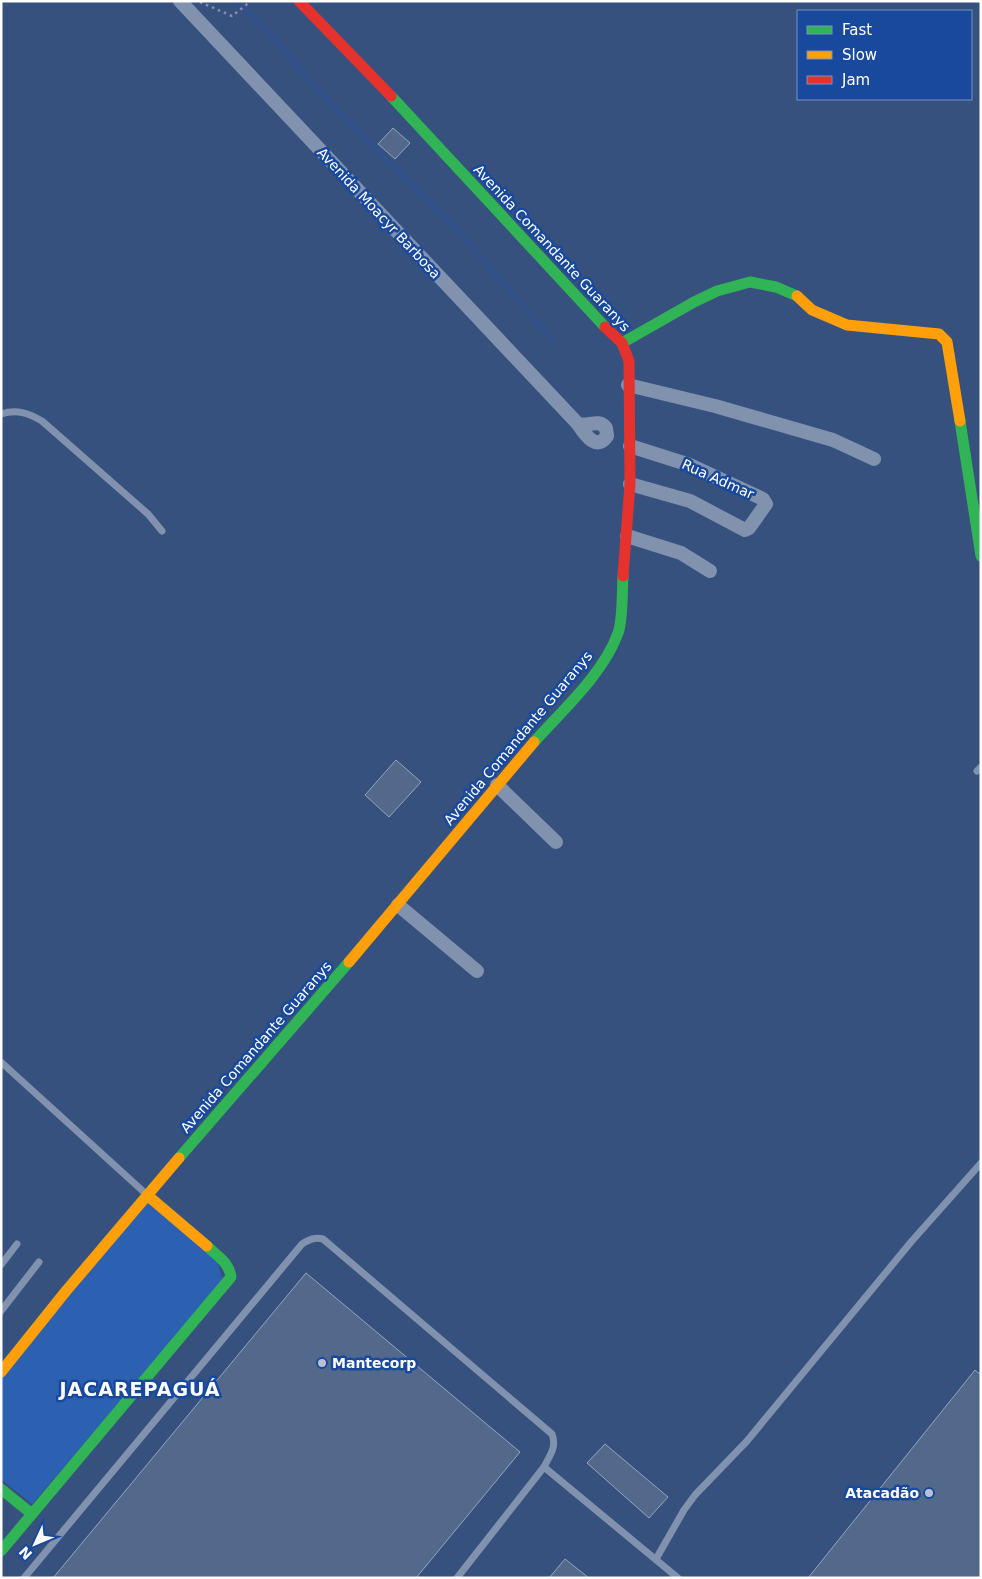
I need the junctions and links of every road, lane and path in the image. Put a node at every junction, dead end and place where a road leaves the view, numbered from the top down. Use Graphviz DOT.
graph roads {
  1 [pos="251,1"];
  2 [pos="299,1"];
  3 [pos="185,6"];
  4 [pos="622,343"];
  5 [pos="628,385"];
  6 [pos="1,414"];
  7 [pos="578,424"];
  8 [pos="630,446"];
  9 [pos="874,459"];
  10 [pos="630,484"];
  11 [pos="162,531"];
  12 [pos="627,536"];
  13 [pos="981,556"];
  14 [pos="710,571"];
  15 [pos="497,784"];
  16 [pos="556,842"];
  17 [pos="398,905"];
  18 [pos="477,971"];
  19 [pos="1,1062"];
  20 [pos="981,1163"];
  21 [pos="147,1196"];
  22 [pos="17,1244"];
  23 [pos="39,1262"];
  24 [pos="1,1265"];
  25 [pos="1,1311"];
  26 [pos="1,1372"];
  27 [pos="544,1467"];
  28 [pos="1,1489"];
  29 [pos="32,1514"];
  30 [pos="1,1551"];
  31 [pos="656,1559"];
  32 [pos="24,1578"];
  33 [pos="457,1578"];
  34 [pos="678,1578"];
  1 -- 3 [label="path"];
  2 -- 4 [label="street, Avenida Comandante Guaranys"];
  3 -- 7 [label="street, Avenida Moacyr Barbosa"];
  4 -- 5 [label="street, Avenida Comandante Guaranys"];
  4 -- 13 [label="street"];
  5 -- 8 [label="street, Avenida Comandante Guaranys"];
  5 -- 9 [label="street"];
  6 -- 11 [label="lane"];
  8 -- 10 [label="street, Avenida Comandante Guaranys"];
  8 -- 10 [label="street, Rua Admar"];
  10 -- 12 [label="street, Avenida Comandante Guaranys"];
  12 -- 14 [label="street"];
  12 -- 15 [label="street, Avenida Comandante Guaranys"];
  15 -- 16 [label="street"];
  15 -- 17 [label="street, Avenida Comandante Guaranys"];
  17 -- 18 [label="street"];
  17 -- 21 [label="street, Avenida Comandante Guaranys"];
  19 -- 21 [label="lane"];
  20 -- 31 [label="lane"];
  21 -- 26 [label="street, Avenida Comandante Guaranys"];
  21 -- 29 [label="street"];
  22 -- 24 [label="lane"];
  23 -- 25 [label="lane"];
  27 -- 31 [label="lane"];
  27 -- 32 [label="lane"];
  27 -- 33 [label="lane"];
  28 -- 29 [label="street"];
  29 -- 30 [label="street"];
  31 -- 34 [label="lane"];
}
